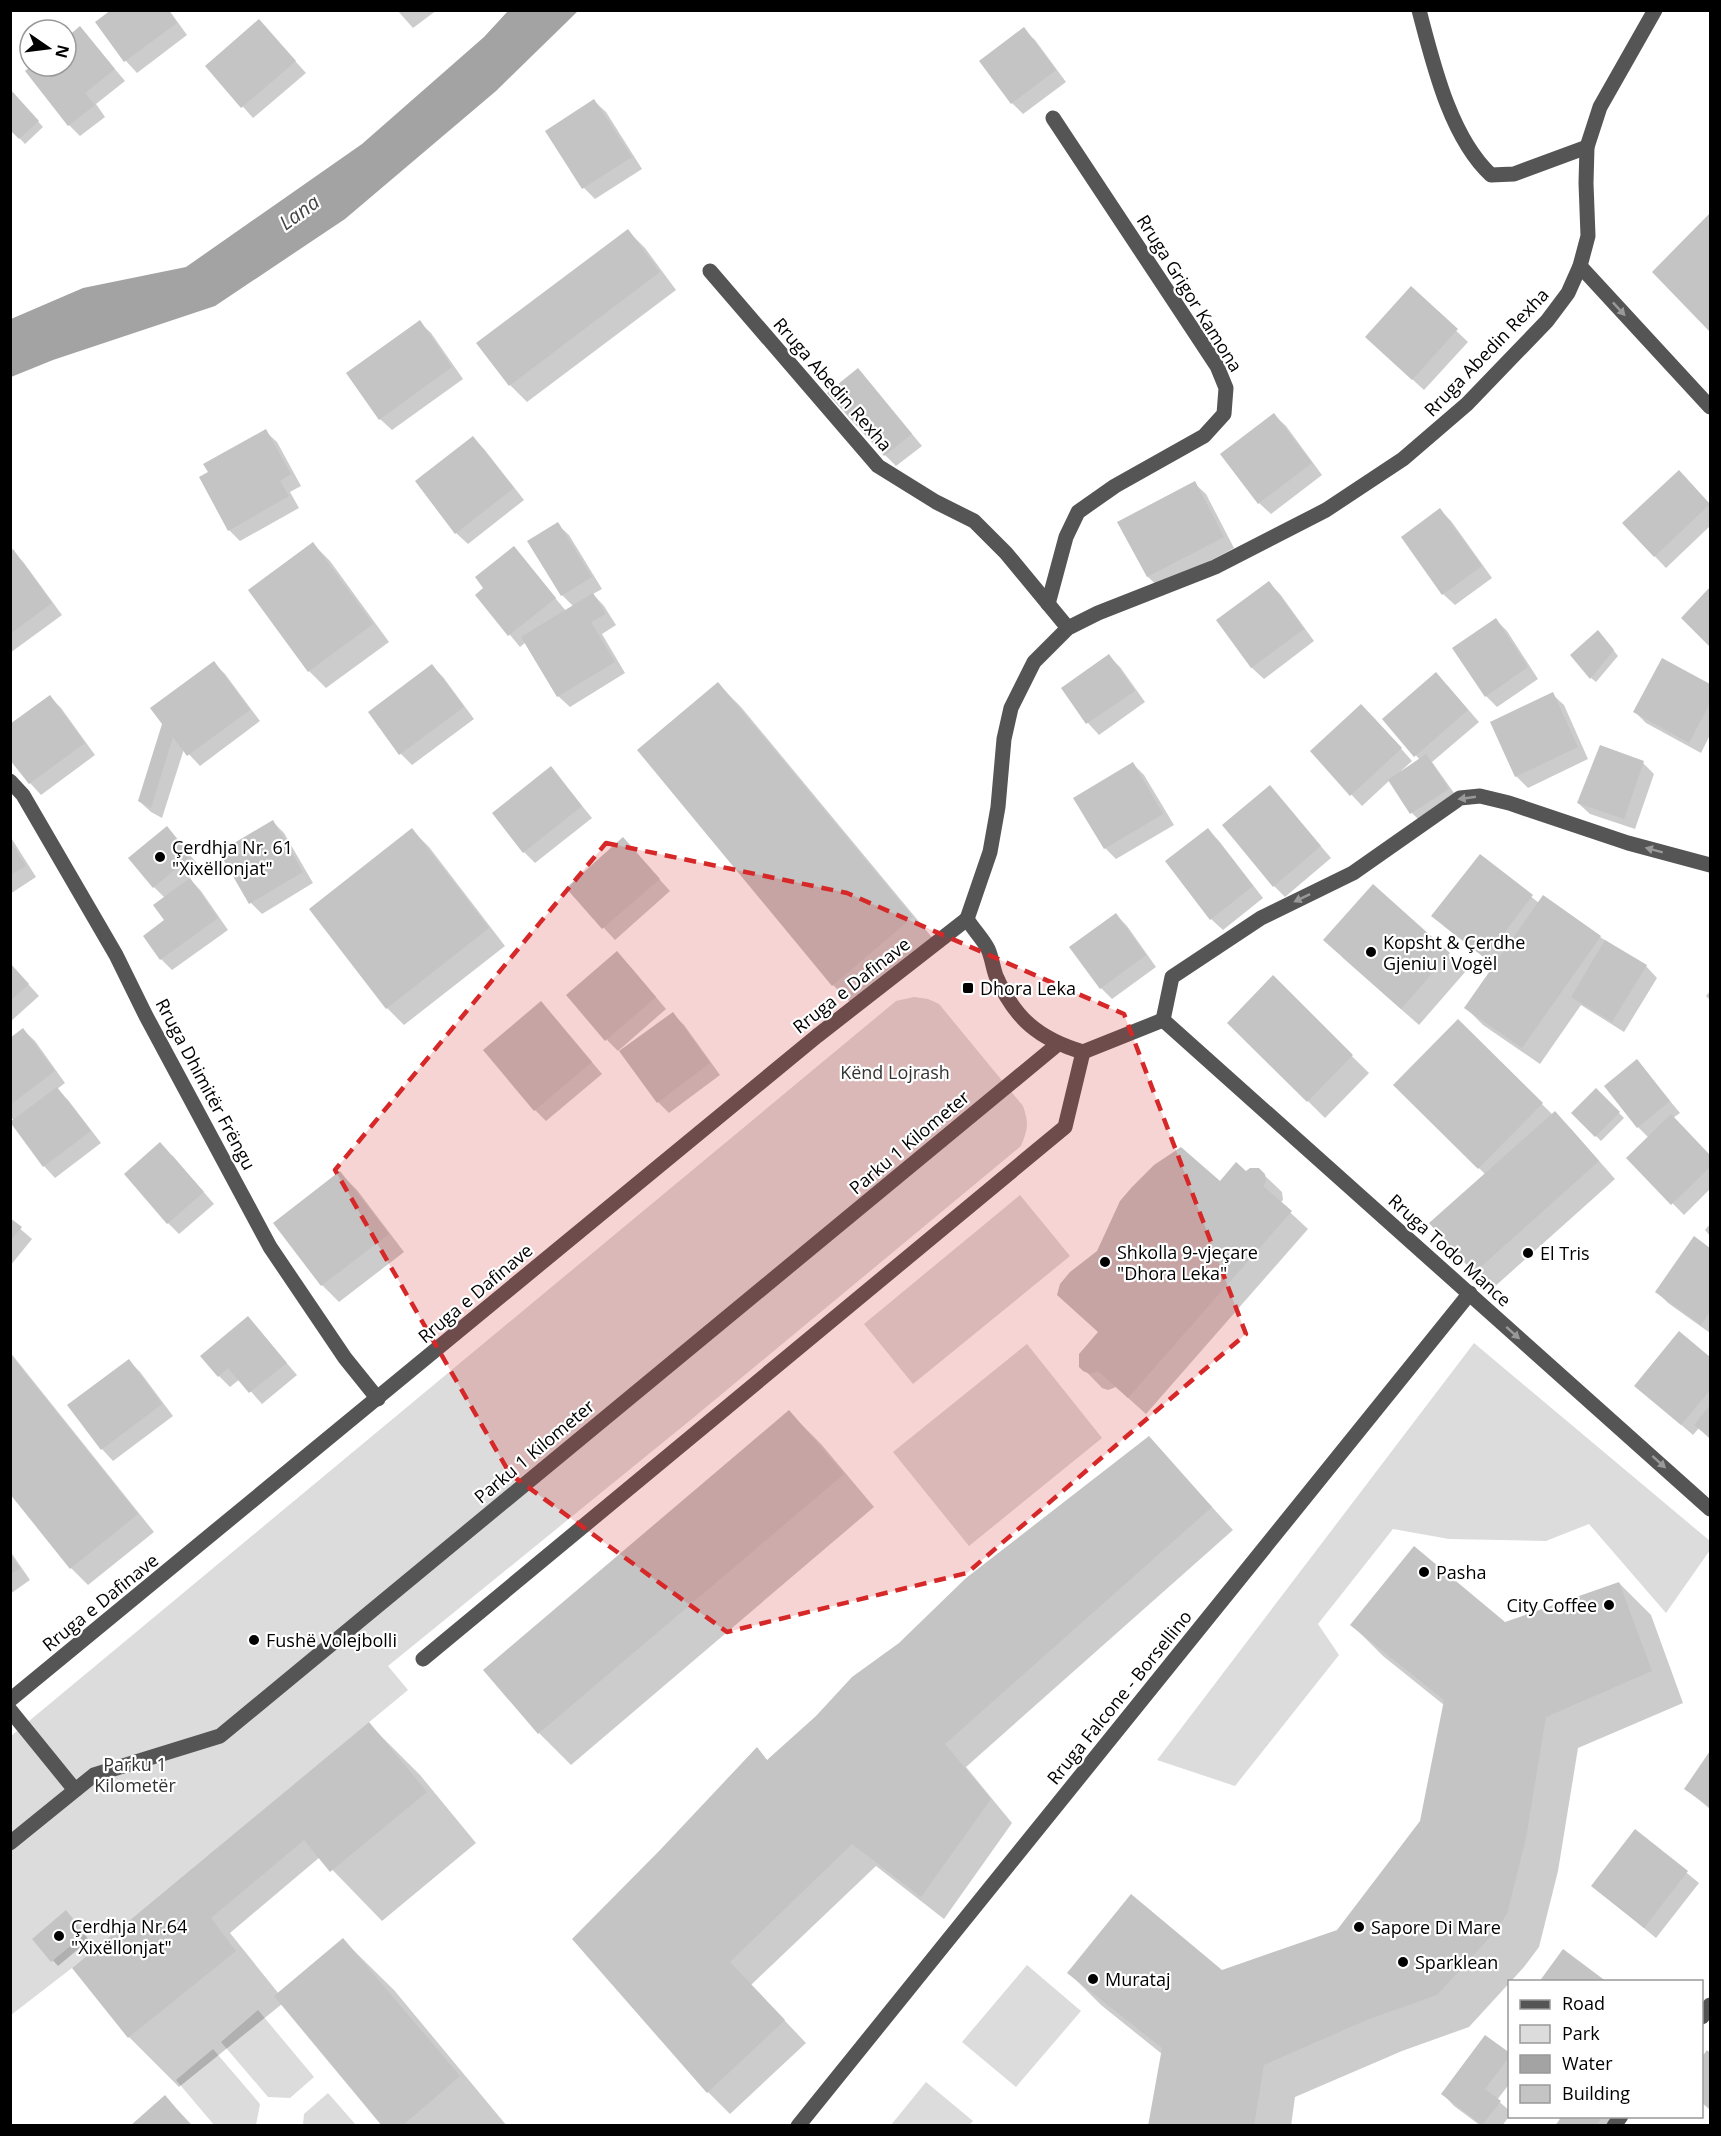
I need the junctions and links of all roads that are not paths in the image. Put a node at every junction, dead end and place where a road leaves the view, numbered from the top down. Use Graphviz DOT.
graph roads {
  1 [pos="1419,10"];
  2 [pos="1655,10"];
  3 [pos="1053,118"];
  4 [pos="1587,147"];
  5 [pos="1580,266"];
  6 [pos="710,272"];
  7 [pos="1710,407"];
  8 [pos="1048,604"];
  9 [pos="1068,628"];
  10 [pos="10,781"];
  11 [pos="1710,865"];
  12 [pos="966,919"];
  13 [pos="1163,1020"];
  14 [pos="1058,1044"];
  15 [pos="1083,1052"];
  16 [pos="1470,1293"];
  17 [pos="378,1399"];
  18 [pos="1710,1509"];
  19 [pos="423,1659"];
  20 [pos="10,1700"];
  21 [pos="10,1710"];
  22 [pos="75,1790"];
  23 [pos="10,1843"];
  24 [pos="798,2126"];
  1 -- 4 [label="street"];
  2 -- 4 [label="street, Rruga Abedin Rexha"];
  3 -- 8 [label="street, Rruga Grigor Kamona"];
  4 -- 5 [label="street, Rruga Abedin Rexha"];
  5 -- 7 [label="street, one-way"];
  5 -- 9 [label="street, Rruga Abedin Rexha"];
  6 -- 8 [label="street, Rruga Abedin Rexha"];
  8 -- 9 [label="street, Rruga Abedin Rexha"];
  9 -- 12 [label="street, Rruga Abedin Rexha"];
  10 -- 17 [label="street, Rruga Dhimitër Frëngu"];
  11 -- 13 [label="street, one-way"];
  12 -- 14 [label="street"];
  12 -- 17 [label="street, Rruga e Dafinave"];
  13 -- 15 [label="street"];
  13 -- 16 [label="street, Rruga Todo Mance"];
  14 -- 15 [label="street"];
  14 -- 22 [label="street, Parku 1 Kilometer"];
  15 -- 19 [label="street"];
  16 -- 18 [label="street, Rruga Todo Mance, one-way"];
  16 -- 24 [label="street, Rruga Falcone - Borsellino"];
  17 -- 20 [label="street, Rruga e Dafinave"];
  21 -- 22 [label="street"];
  22 -- 23 [label="street, Parku 1 Kilometer"];
}
